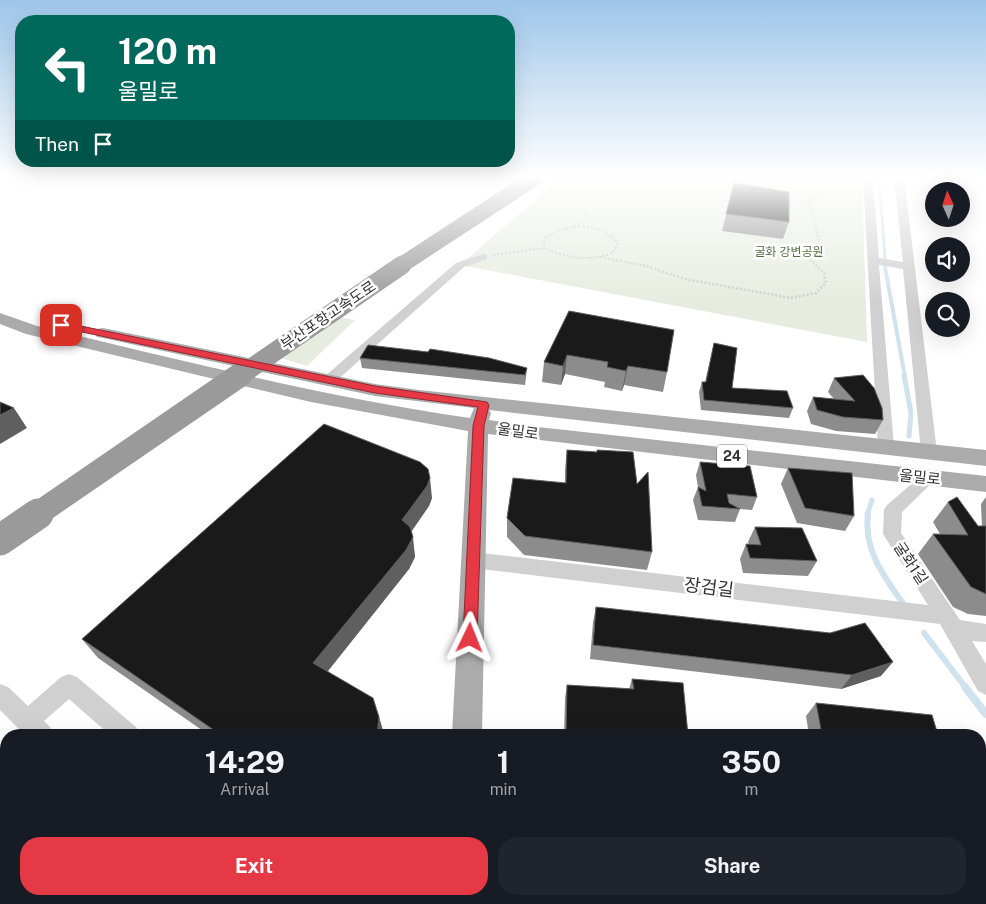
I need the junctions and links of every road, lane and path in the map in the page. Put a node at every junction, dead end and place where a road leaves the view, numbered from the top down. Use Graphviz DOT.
graph roads {
  1 [pos="459,219"];
  2 [pos="472,219"];
  3 [pos="583,219"];
  4 [pos="814,219"];
  5 [pos="871,219"];
  6 [pos="904,219"];
  7 [pos="582,222"];
  8 [pos="571,227"];
  9 [pos="590,228"];
  10 [pos="544,248"];
  11 [pos="483,257"];
  12 [pos="600,257"];
  13 [pos="875,261"];
  14 [pos="909,266"];
  15 [pos="0,304"];
  16 [pos="0,313"];
  17 [pos="0,318"];
  18 [pos="0,326"];
  19 [pos="37,326"];
  20 [pos="329,380"];
  21 [pos="481,415"];
  22 [pos="886,447"];
  23 [pos="928,452"];
  24 [pos="986,458"];
  25 [pos="929,478"];
  26 [pos="986,484"];
  27 [pos="0,524"];
  28 [pos="0,540"];
  29 [pos="472,560"];
  30 [pos="950,622"];
  31 [pos="986,633"];
  32 [pos="986,684"];
  33 [pos="0,695"];
  34 [pos="35,728"];
  35 [pos="121,729"];
  36 [pos="467,729"];
  1 -- 27 [label="highway, 부산포항고속도로"];
  2 -- 28 [label="highway, 부산포항고속도로, bridge"];
  3 -- 7 [label="path"];
  4 -- 12 [label="path"];
  5 -- 13 [label="street"];
  6 -- 14 [label="street"];
  7 -- 8 [label="path"];
  7 -- 9 [label="path"];
  8 -- 9 [label="path"];
  8 -- 10 [label="path"];
  9 -- 12 [label="path"];
  10 -- 11 [label="path"];
  10 -- 12 [label="path"];
  11 -- 20 [label="street"];
  13 -- 14 [label="street"];
  13 -- 22 [label="street"];
  14 -- 23 [label="street"];
  15 -- 19 [label="main road"];
  16 -- 19 [label="main road, 울밀로 / 24"];
  17 -- 19 [label="main road, 울밀로 / 24"];
  18 -- 19 [label="main road"];
  19 -- 20 [label="main road, 울밀로 / 24"];
  19 -- 21 [label="main road, 울밀로 / 24"];
  20 -- 21 [label="main road, 울밀로 / 24"];
  21 -- 22 [label="main road, 울밀로 / 24"];
  21 -- 25 [label="main road, 울밀로 / 24"];
  21 -- 29 [label="main road"];
  22 -- 23 [label="main road, 울밀로 / 24"];
  23 -- 24 [label="main road, 울밀로 / 24"];
  25 -- 26 [label="main road, 울밀로 / 24"];
  25 -- 30 [label="street, 굴화1길"];
  29 -- 30 [label="street, 장검길"];
  29 -- 36 [label="main road"];
  30 -- 31 [label="street"];
  30 -- 32 [label="street, 굴화1길"];
  33 -- 34 [label="street"];
  34 -- 35 [label="street"];
}
